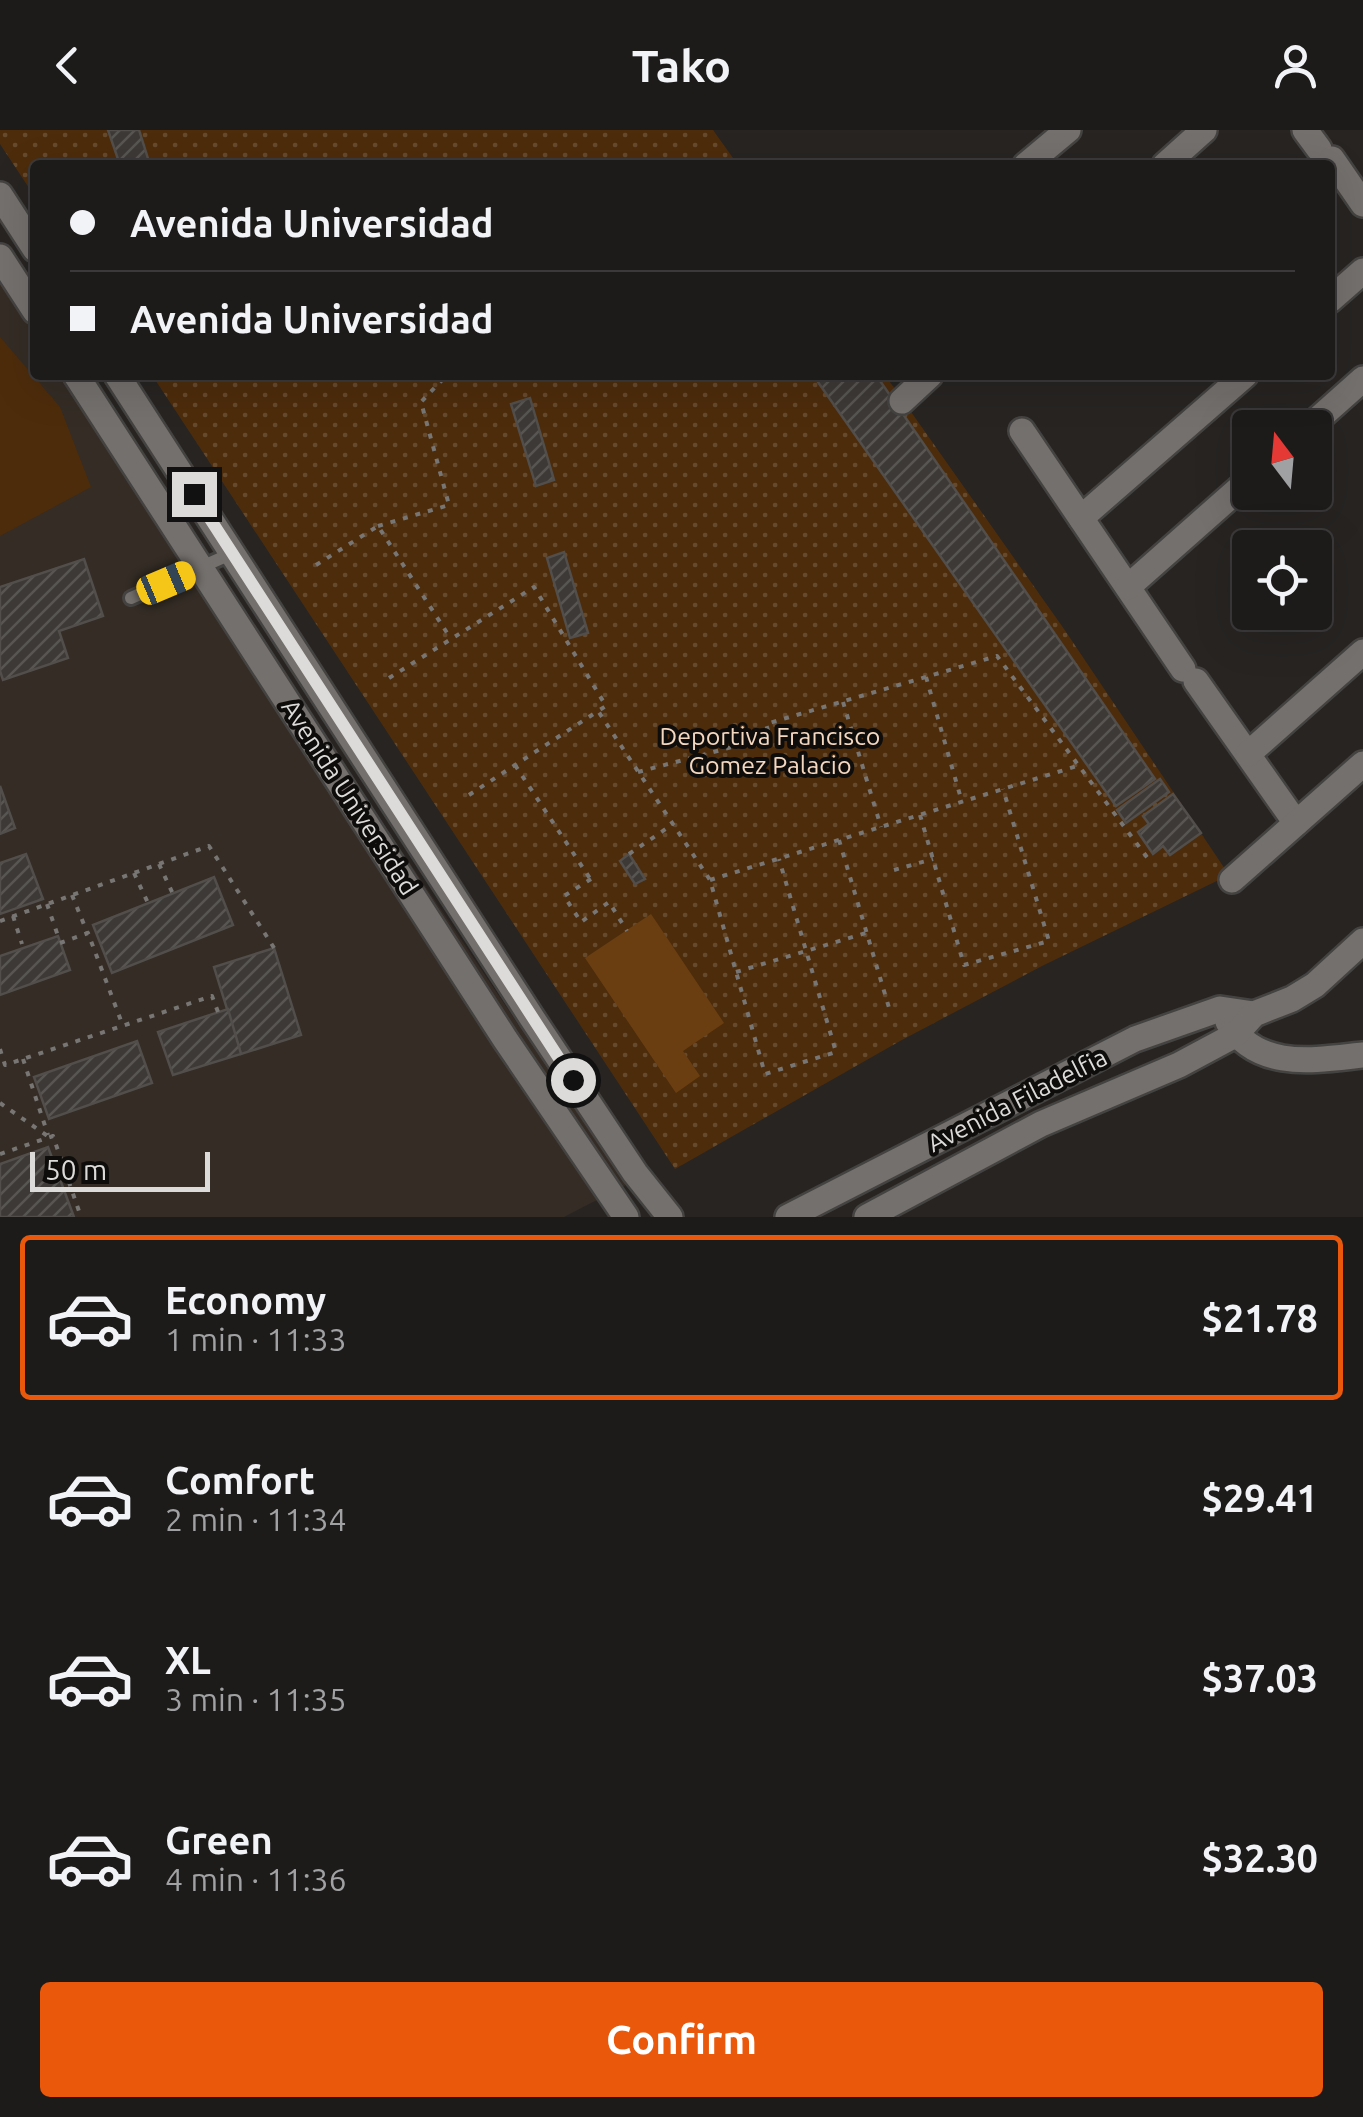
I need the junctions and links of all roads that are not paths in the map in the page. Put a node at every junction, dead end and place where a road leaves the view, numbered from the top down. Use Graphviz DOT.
graph roads {
  1 [pos="1068,130"];
  2 [pos="1204,130"];
  3 [pos="1032,160"];
  4 [pos="1171,160"];
  5 [pos="1335,167"];
  6 [pos="0,195"];
  7 [pos="1363,204"];
  8 [pos="30,241"];
  9 [pos="0,257"];
  10 [pos="1363,271"];
  11 [pos="1335,296"];
  12 [pos="30,304"];
  13 [pos="1363,378"];
  14 [pos="79,380"];
  15 [pos="120,380"];
  16 [pos="925,380"];
  17 [pos="1239,380"];
  18 [pos="902,401"];
  19 [pos="1328,410"];
  20 [pos="1022,431"];
  21 [pos="1232,495"];
  22 [pos="1082,518"];
  23 [pos="233,553"];
  24 [pos="201,568"];
  25 [pos="1128,588"];
  26 [pos="131,598"];
  27 [pos="284,632"];
  28 [pos="256,652"];
  29 [pos="1363,652"];
  30 [pos="1248,754"];
  31 [pos="1363,764"];
  32 [pos="1296,823"];
  33 [pos="1232,880"];
  34 [pos="1363,942"];
  35 [pos="1220,1010"];
  36 [pos="1254,1014"];
  37 [pos="532,1018"];
  38 [pos="1236,1035"];
  39 [pos="505,1039"];
  40 [pos="1363,1055"];
  41 [pos="626,1217"];
  42 [pos="670,1217"];
  43 [pos="788,1217"];
  44 [pos="867,1217"];
  1 -- 3 [label="street"];
  2 -- 4 [label="street"];
  5 -- 7 [label="street"];
  6 -- 8 [label="street"];
  9 -- 12 [label="street"];
  10 -- 11 [label="street"];
  13 -- 19 [label="street"];
  14 -- 24 [label="street, Avenida Universidad"];
  15 -- 23 [label="street, Avenida Universidad"];
  16 -- 18 [label="street"];
  17 -- 22 [label="street"];
  20 -- 22 [label="street"];
  21 -- 25 [label="street"];
  22 -- 25 [label="street"];
  23 -- 24 [label="lane"];
  23 -- 27 [label="street, Avenida Universidad"];
  24 -- 26 [label="lane"];
  24 -- 28 [label="street, Avenida Universidad"];
  25 -- 30 [label="street"];
  27 -- 28 [label="street"];
  27 -- 37 [label="street, Avenida Universidad"];
  28 -- 39 [label="street, Avenida Universidad"];
  29 -- 30 [label="street"];
  30 -- 32 [label="street"];
  31 -- 32 [label="street"];
  32 -- 33 [label="street"];
  34 -- 36 [label="street, Avenida Filadelfia"];
  35 -- 36 [label="street, Avenida Filadelfia"];
  35 -- 38 [label="street"];
  35 -- 43 [label="street, Avenida Filadelfia"];
  36 -- 38 [label="street, Avenida Filadelfia"];
  37 -- 39 [label="street"];
  37 -- 42 [label="street, Avenida Universidad"];
  38 -- 40 [label="street"];
  38 -- 44 [label="street, Avenida Filadelfia"];
  39 -- 41 [label="street, Avenida Universidad"];
}
